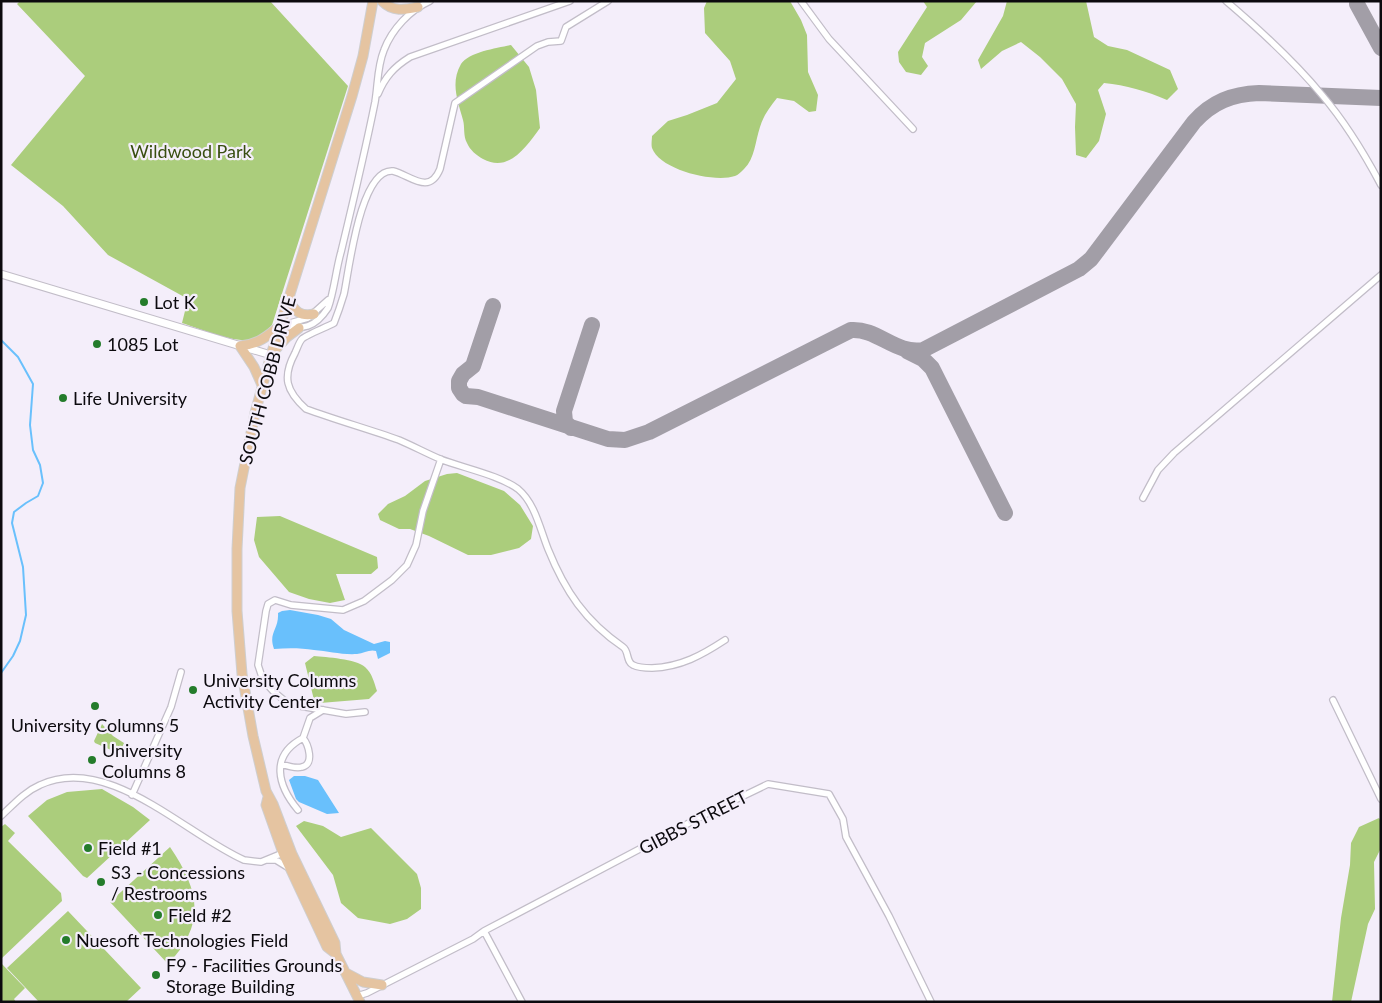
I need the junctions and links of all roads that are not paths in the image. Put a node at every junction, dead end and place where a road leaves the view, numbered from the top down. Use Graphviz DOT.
graph roads {
  1 [pos="373,1"];
  2 [pos="382,1"];
  3 [pos="430,1"];
  4 [pos="570,1"];
  5 [pos="608,1"];
  6 [pos="801,1"];
  7 [pos="1226,1"];
  8 [pos="418,7"];
  9 [pos="375,100"];
  10 [pos="912,129"];
  11 [pos="1381,184"];
  12 [pos="1,274"];
  13 [pos="1381,275"];
  14 [pos="330,298"];
  15 [pos="288,300"];
  16 [pos="314,314"];
  17 [pos="281,325"];
  18 [pos="299,328"];
  19 [pos="240,346"];
  20 [pos="270,355"];
  21 [pos="262,386"];
  22 [pos="441,459"];
  23 [pos="1143,498"];
  24 [pos="725,640"];
  25 [pos="181,672"];
  26 [pos="1332,700"];
  27 [pos="323,710"];
  28 [pos="365,712"];
  29 [pos="303,738"];
  30 [pos="282,764"];
  31 [pos="132,795"];
  32 [pos="1381,799"];
  33 [pos="298,810"];
  34 [pos="1,816"];
  35 [pos="287,854"];
  36 [pos="268,860"];
  37 [pos="289,868"];
  38 [pos="484,931"];
  39 [pos="336,954"];
  40 [pos="345,972"];
  41 [pos="382,985"];
  42 [pos="359,999"];
  43 [pos="522,1002"];
  44 [pos="930,1002"];
  1 -- 15 [label="main road, SOUTH COBB DRIVE"];
  2 -- 8 [label="main road"];
  3 -- 8 [label="street"];
  4 -- 9 [label="street"];
  5 -- 22 [label="street"];
  6 -- 10 [label="street"];
  7 -- 11 [label="street"];
  8 -- 9 [label="street"];
  9 -- 14 [label="street"];
  12 -- 19 [label="street"];
  13 -- 23 [label="street"];
  14 -- 16 [label="street"];
  14 -- 18 [label="street"];
  15 -- 16 [label="main road"];
  15 -- 17 [label="main road, SOUTH COBB DRIVE"];
  16 -- 17 [label="street"];
  17 -- 18 [label="street"];
  17 -- 19 [label="main road"];
  17 -- 20 [label="main road, SOUTH COBB DRIVE"];
  18 -- 20 [label="main road"];
  19 -- 20 [label="street"];
  19 -- 21 [label="main road"];
  20 -- 21 [label="main road, SOUTH COBB DRIVE"];
  21 -- 35 [label="main road, SOUTH COBB DRIVE"];
  22 -- 24 [label="street"];
  22 -- 27 [label="street"];
  25 -- 31 [label="street"];
  26 -- 32 [label="street"];
  27 -- 28 [label="street"];
  27 -- 29 [label="street"];
  29 -- 30 [label="street"];
  29 -- 30 [label="street"];
  30 -- 33 [label="street"];
  31 -- 34 [label="street"];
  31 -- 36 [label="street"];
  35 -- 36 [label="street"];
  35 -- 37 [label="main road, SOUTH COBB DRIVE"];
  35 -- 39 [label="main road, SOUTH COBB DRIVE"];
  36 -- 37 [label="street"];
  37 -- 39 [label="main road, SOUTH COBB DRIVE"];
  38 -- 41 [label="street, GIBBS STREET"];
  38 -- 43 [label="street"];
  38 -- 44 [label="street, GIBBS STREET"];
  39 -- 40 [label="main road, SOUTH COBB DRIVE"];
  40 -- 41 [label="main road"];
  40 -- 42 [label="main road, SOUTH COBB DRIVE"];
  41 -- 42 [label="street, GIBBS STREET"];
}
